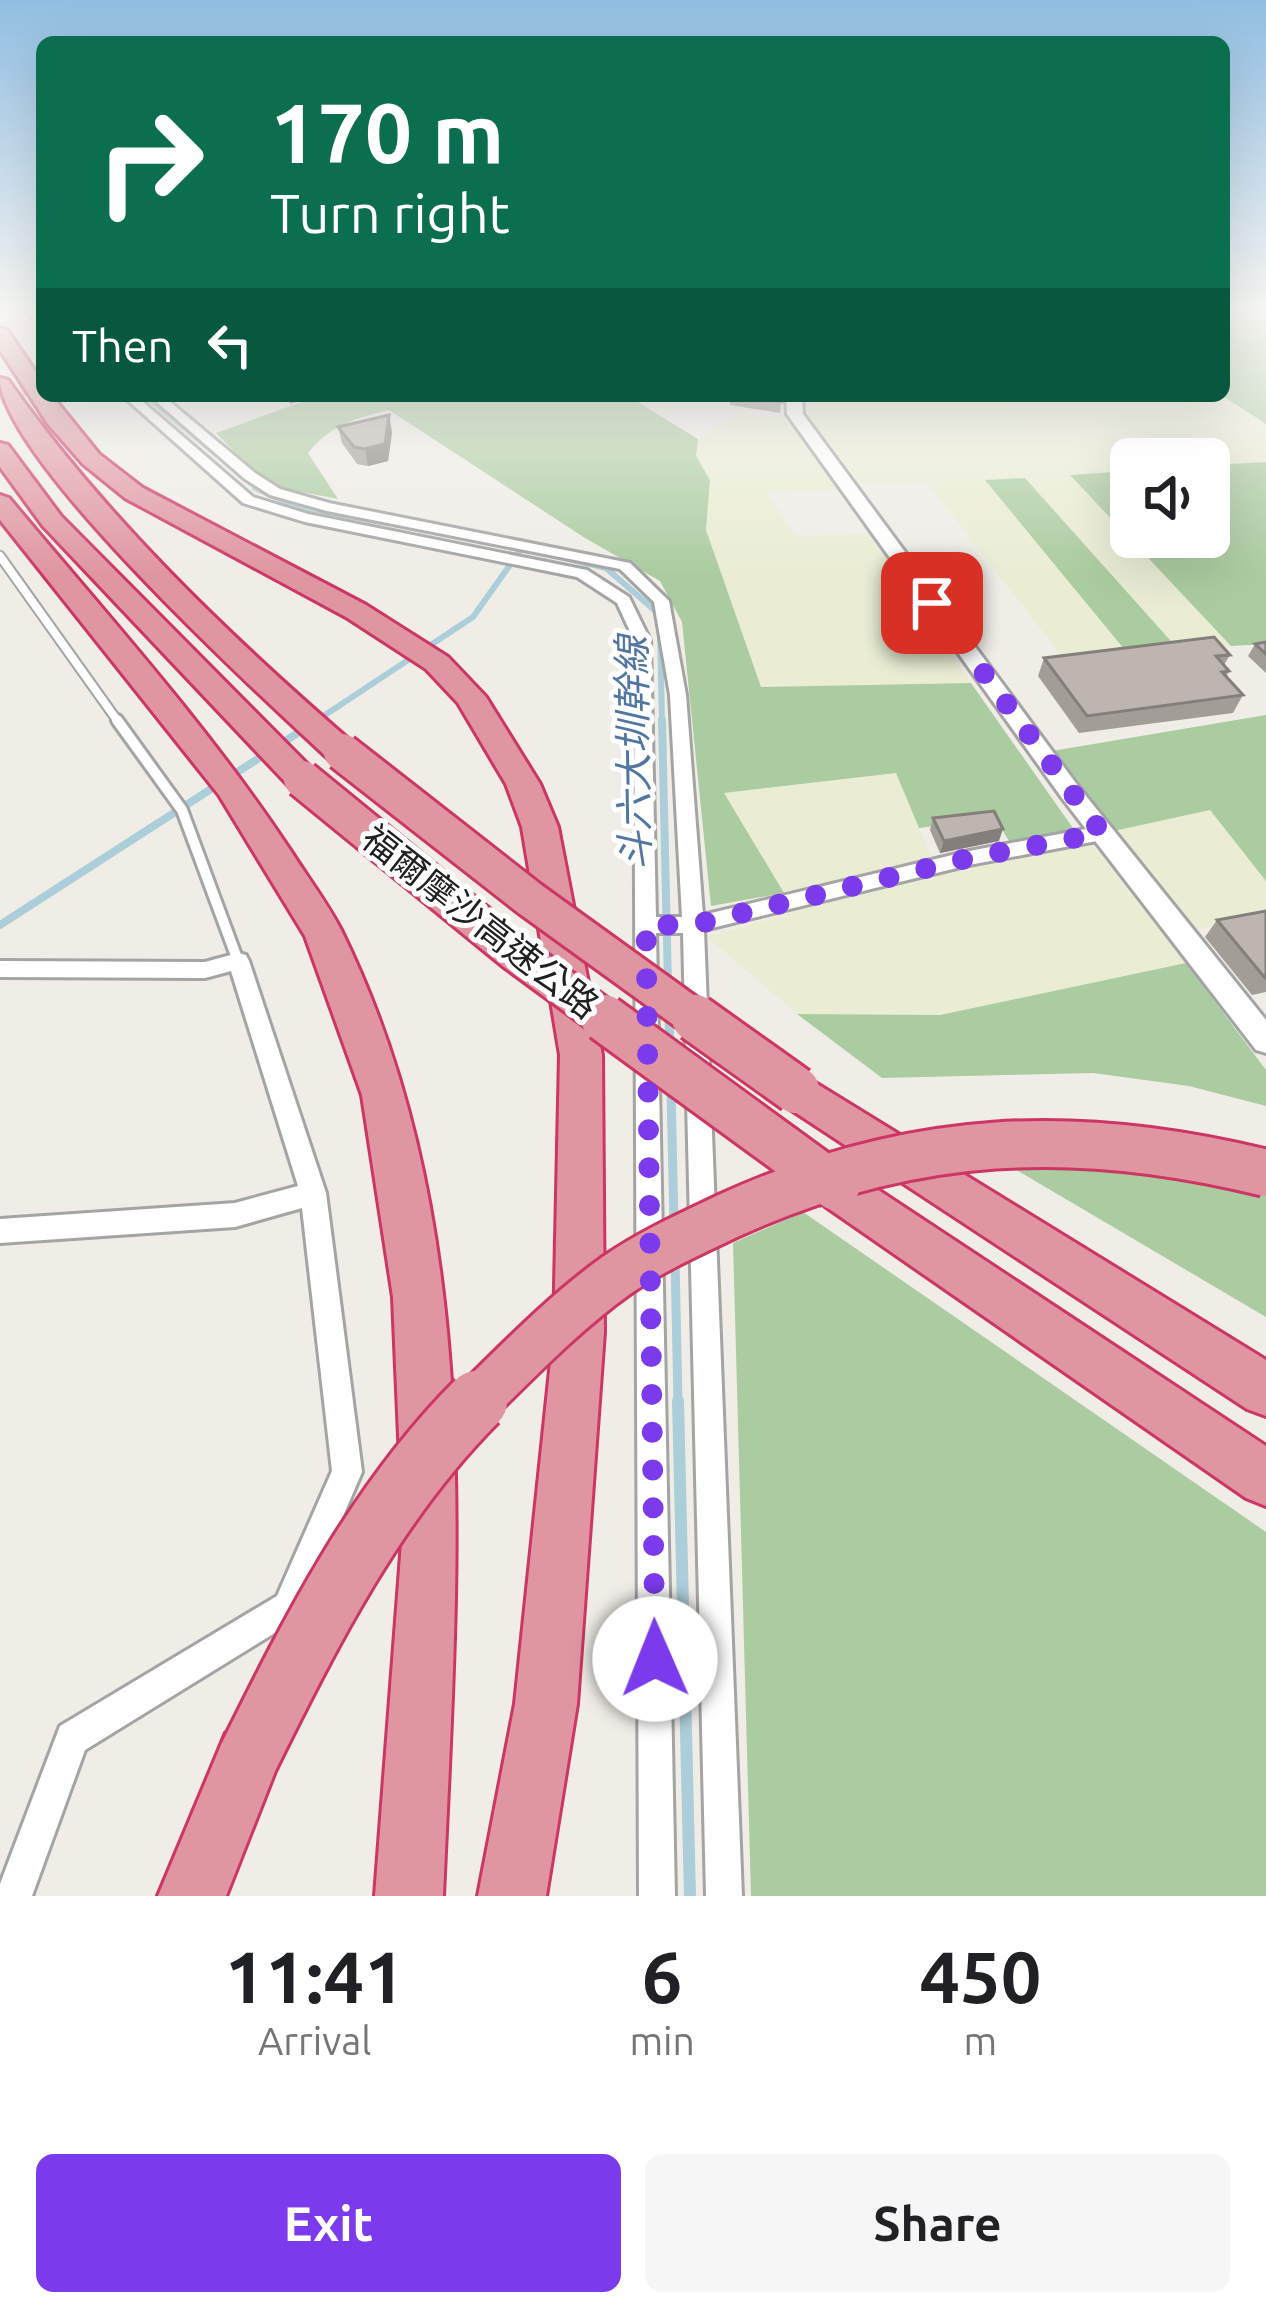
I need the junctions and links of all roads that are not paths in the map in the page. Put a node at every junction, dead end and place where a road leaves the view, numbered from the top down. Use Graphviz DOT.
graph roads {
  1 [pos="8,397"];
  2 [pos="45,402"];
  3 [pos="136,402"];
  4 [pos="163,402"];
  5 [pos="794,402"];
  6 [pos="0,450"];
  7 [pos="0,503"];
  8 [pos="0,556"];
  9 [pos="1102,833"];
  10 [pos="646,925"];
  11 [pos="693,925"];
  12 [pos="238,961"];
  13 [pos="0,969"];
  14 [pos="1266,1041"];
  15 [pos="1266,1173"];
  16 [pos="313,1192"];
  17 [pos="0,1231"];
  18 [pos="1266,1390"];
  19 [pos="1266,1478"];
  20 [pos="14,1896"];
  21 [pos="192,1896"];
  22 [pos="409,1896"];
  23 [pos="512,1896"];
  24 [pos="657,1896"];
  25 [pos="724,1896"];
  1 -- 18 [label="highway, 福爾摩沙高速公路, bridge"];
  2 -- 23 [label="highway"];
  3 -- 10 [label="street"];
  4 -- 11 [label="street"];
  5 -- 9 [label="street"];
  6 -- 19 [label="highway, 福爾摩沙高速公路, bridge"];
  7 -- 22 [label="highway"];
  8 -- 12 [label="lane"];
  9 -- 11 [label="street"];
  9 -- 14 [label="street"];
  10 -- 11 [label="street"];
  10 -- 24 [label="street"];
  11 -- 25 [label="street"];
  12 -- 13 [label="street"];
  12 -- 16 [label="street"];
  15 -- 21 [label="highway, bridge"];
  16 -- 17 [label="street"];
  16 -- 20 [label="street"];
}
